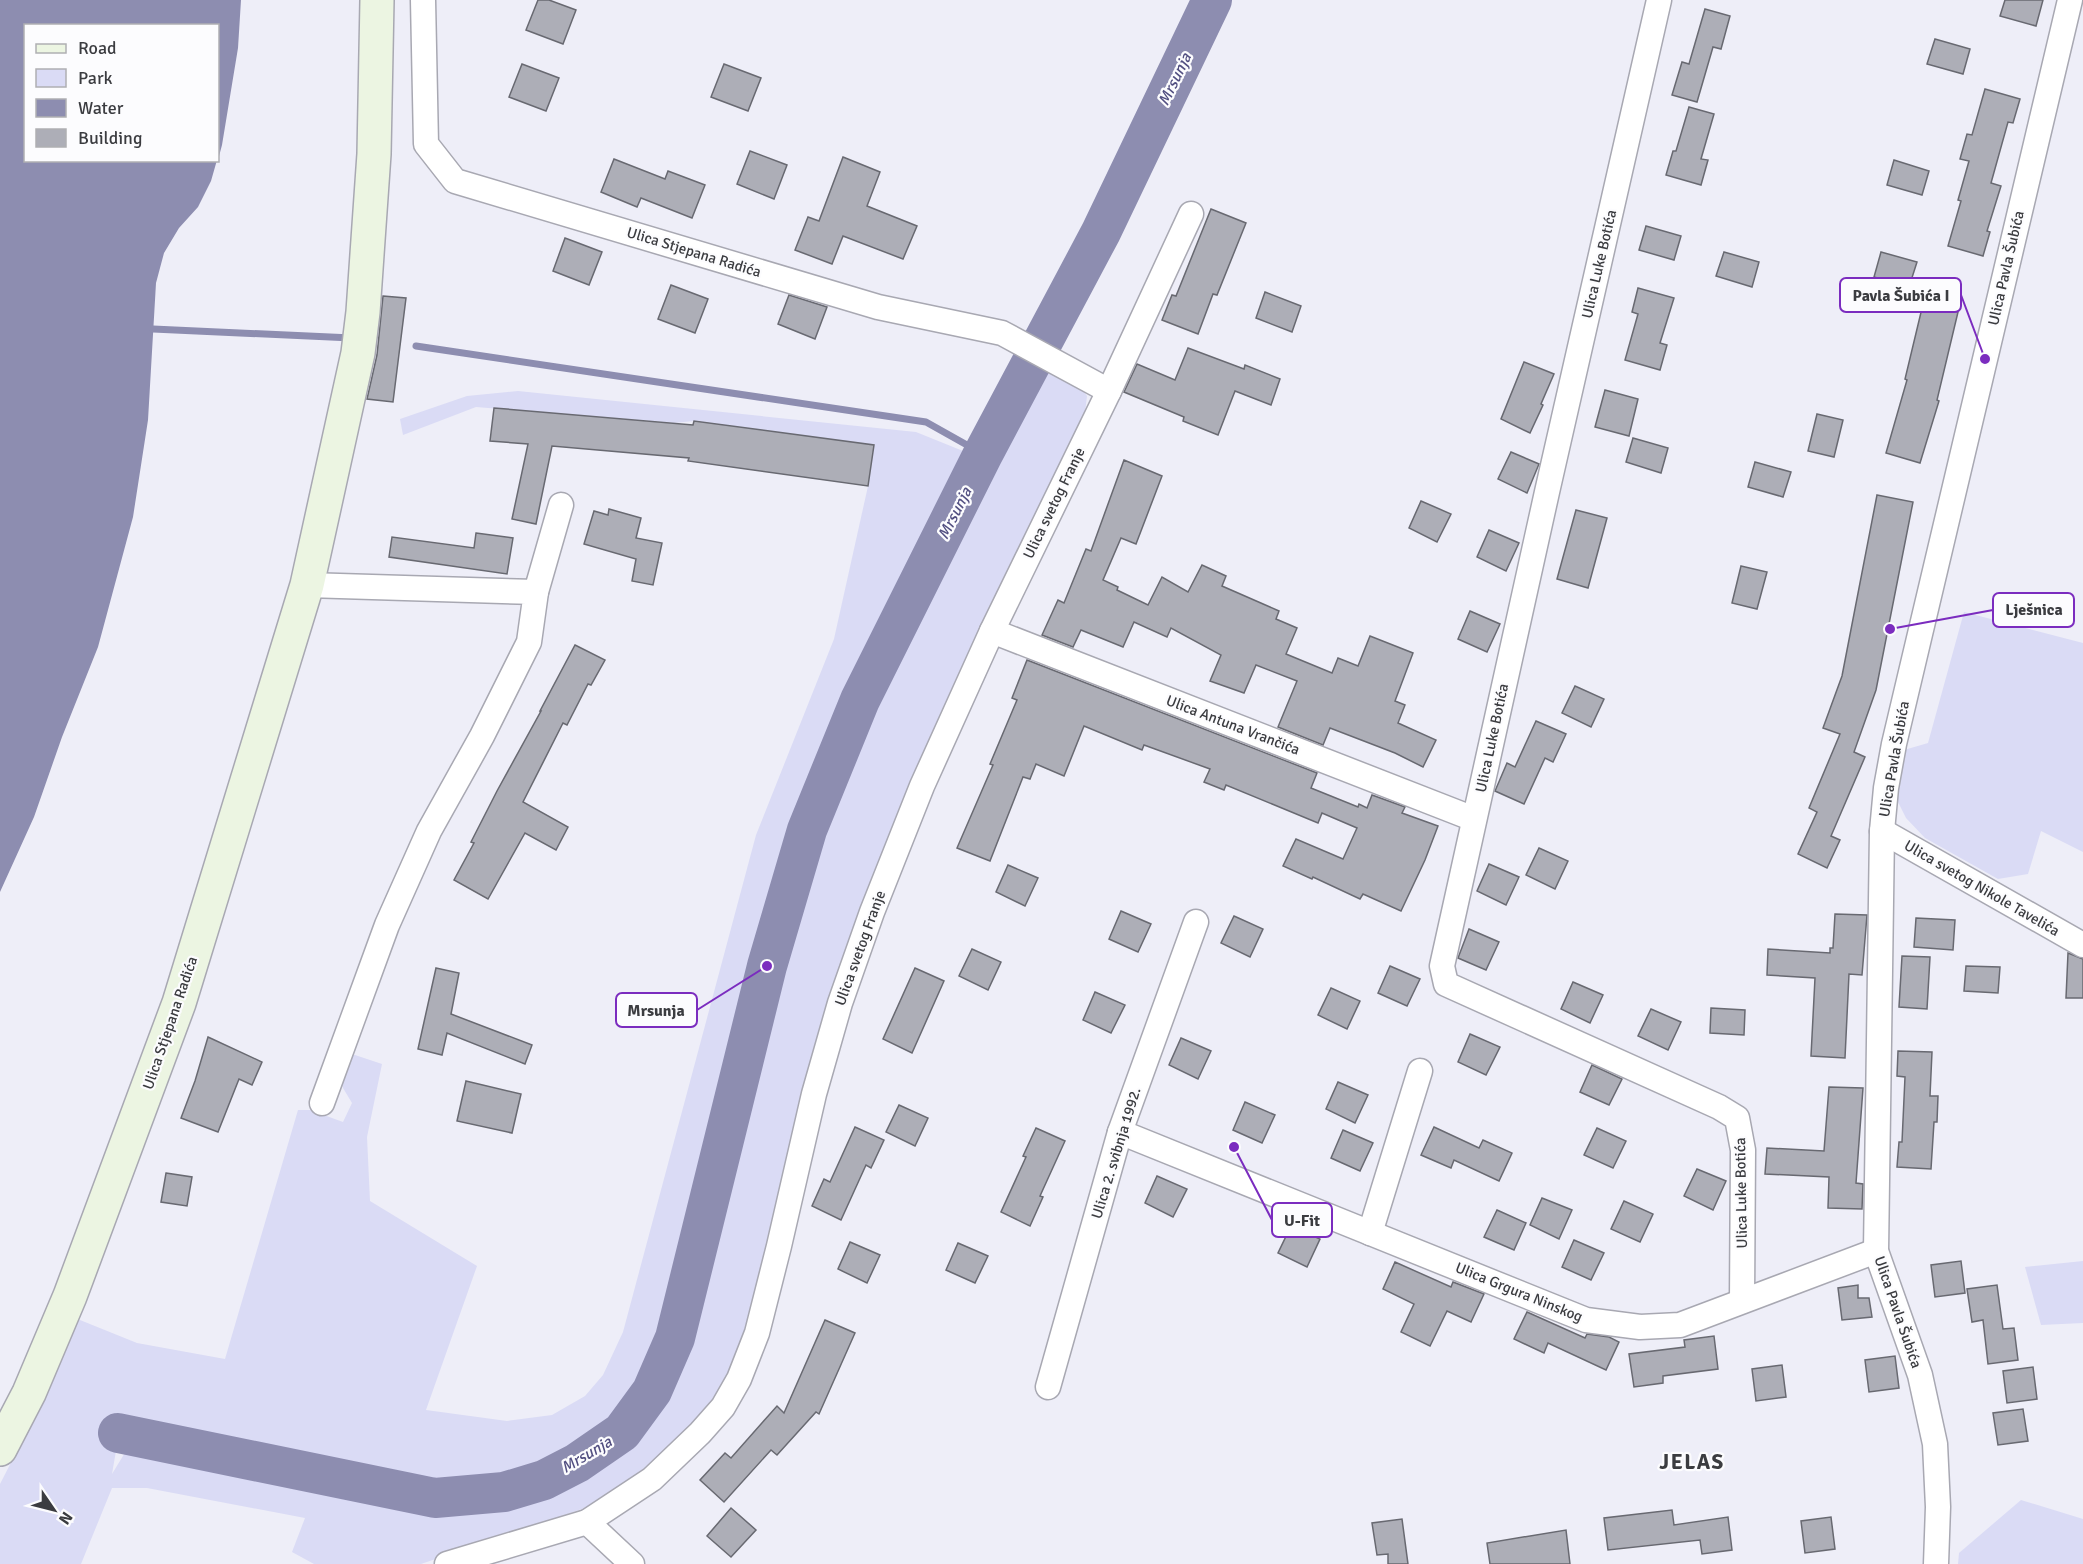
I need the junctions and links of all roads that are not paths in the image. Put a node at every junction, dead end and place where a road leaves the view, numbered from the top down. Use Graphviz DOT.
graph roads {
  1 [pos="377,0"];
  2 [pos="423,0"];
  3 [pos="1659,0"];
  4 [pos="2070,0"];
  5 [pos="1191,214"];
  6 [pos="1109,390"];
  7 [pos="561,505"];
  8 [pos="307,585"];
  9 [pos="536,592"];
  10 [pos="992,631"];
  11 [pos="1474,819"];
  12 [pos="1882,831"];
  13 [pos="1196,922"];
  14 [pos="2083,945"];
  15 [pos="1420,1071"];
  16 [pos="322,1103"];
  17 [pos="1119,1132"];
  18 [pos="1370,1233"];
  19 [pos="1876,1251"];
  20 [pos="1742,1302"];
  21 [pos="1048,1387"];
  22 [pos="0,1449"];
  23 [pos="587,1522"];
  24 [pos="447,1564"];
  25 [pos="632,1564"];
  26 [pos="1936,1564"];
  1 -- 8 [label="main road, Ulica Stjepana Radića"];
  2 -- 6 [label="street, Ulica Stjepana Radića"];
  3 -- 11 [label="street, Ulica Luke Botića"];
  4 -- 12 [label="street, Ulica Pavla Šubića"];
  5 -- 6 [label="street, Ulica svetog Franje"];
  6 -- 10 [label="street, Ulica svetog Franje"];
  7 -- 9 [label="street"];
  8 -- 9 [label="street"];
  8 -- 22 [label="main road, Ulica Stjepana Radića"];
  9 -- 16 [label="street"];
  10 -- 11 [label="street, Ulica Antuna Vrančića"];
  10 -- 23 [label="street, Ulica svetog Franje"];
  11 -- 20 [label="street, Ulica Luke Botića"];
  12 -- 14 [label="street, Ulica svetog Nikole Tavelića"];
  12 -- 19 [label="street, Ulica Pavla Šubića"];
  13 -- 17 [label="street, Ulica 2. svibnja 1992."];
  15 -- 18 [label="street"];
  17 -- 18 [label="street, Ulica Grgura Ninskog"];
  17 -- 21 [label="street, Ulica 2. svibnja 1992."];
  18 -- 20 [label="street, Ulica Grgura Ninskog"];
  19 -- 20 [label="street, Ulica Grgura Ninskog"];
  19 -- 26 [label="street, Ulica Pavla Šubića"];
  23 -- 24 [label="street, Ulica svetog Franje"];
  23 -- 25 [label="street"];
}
